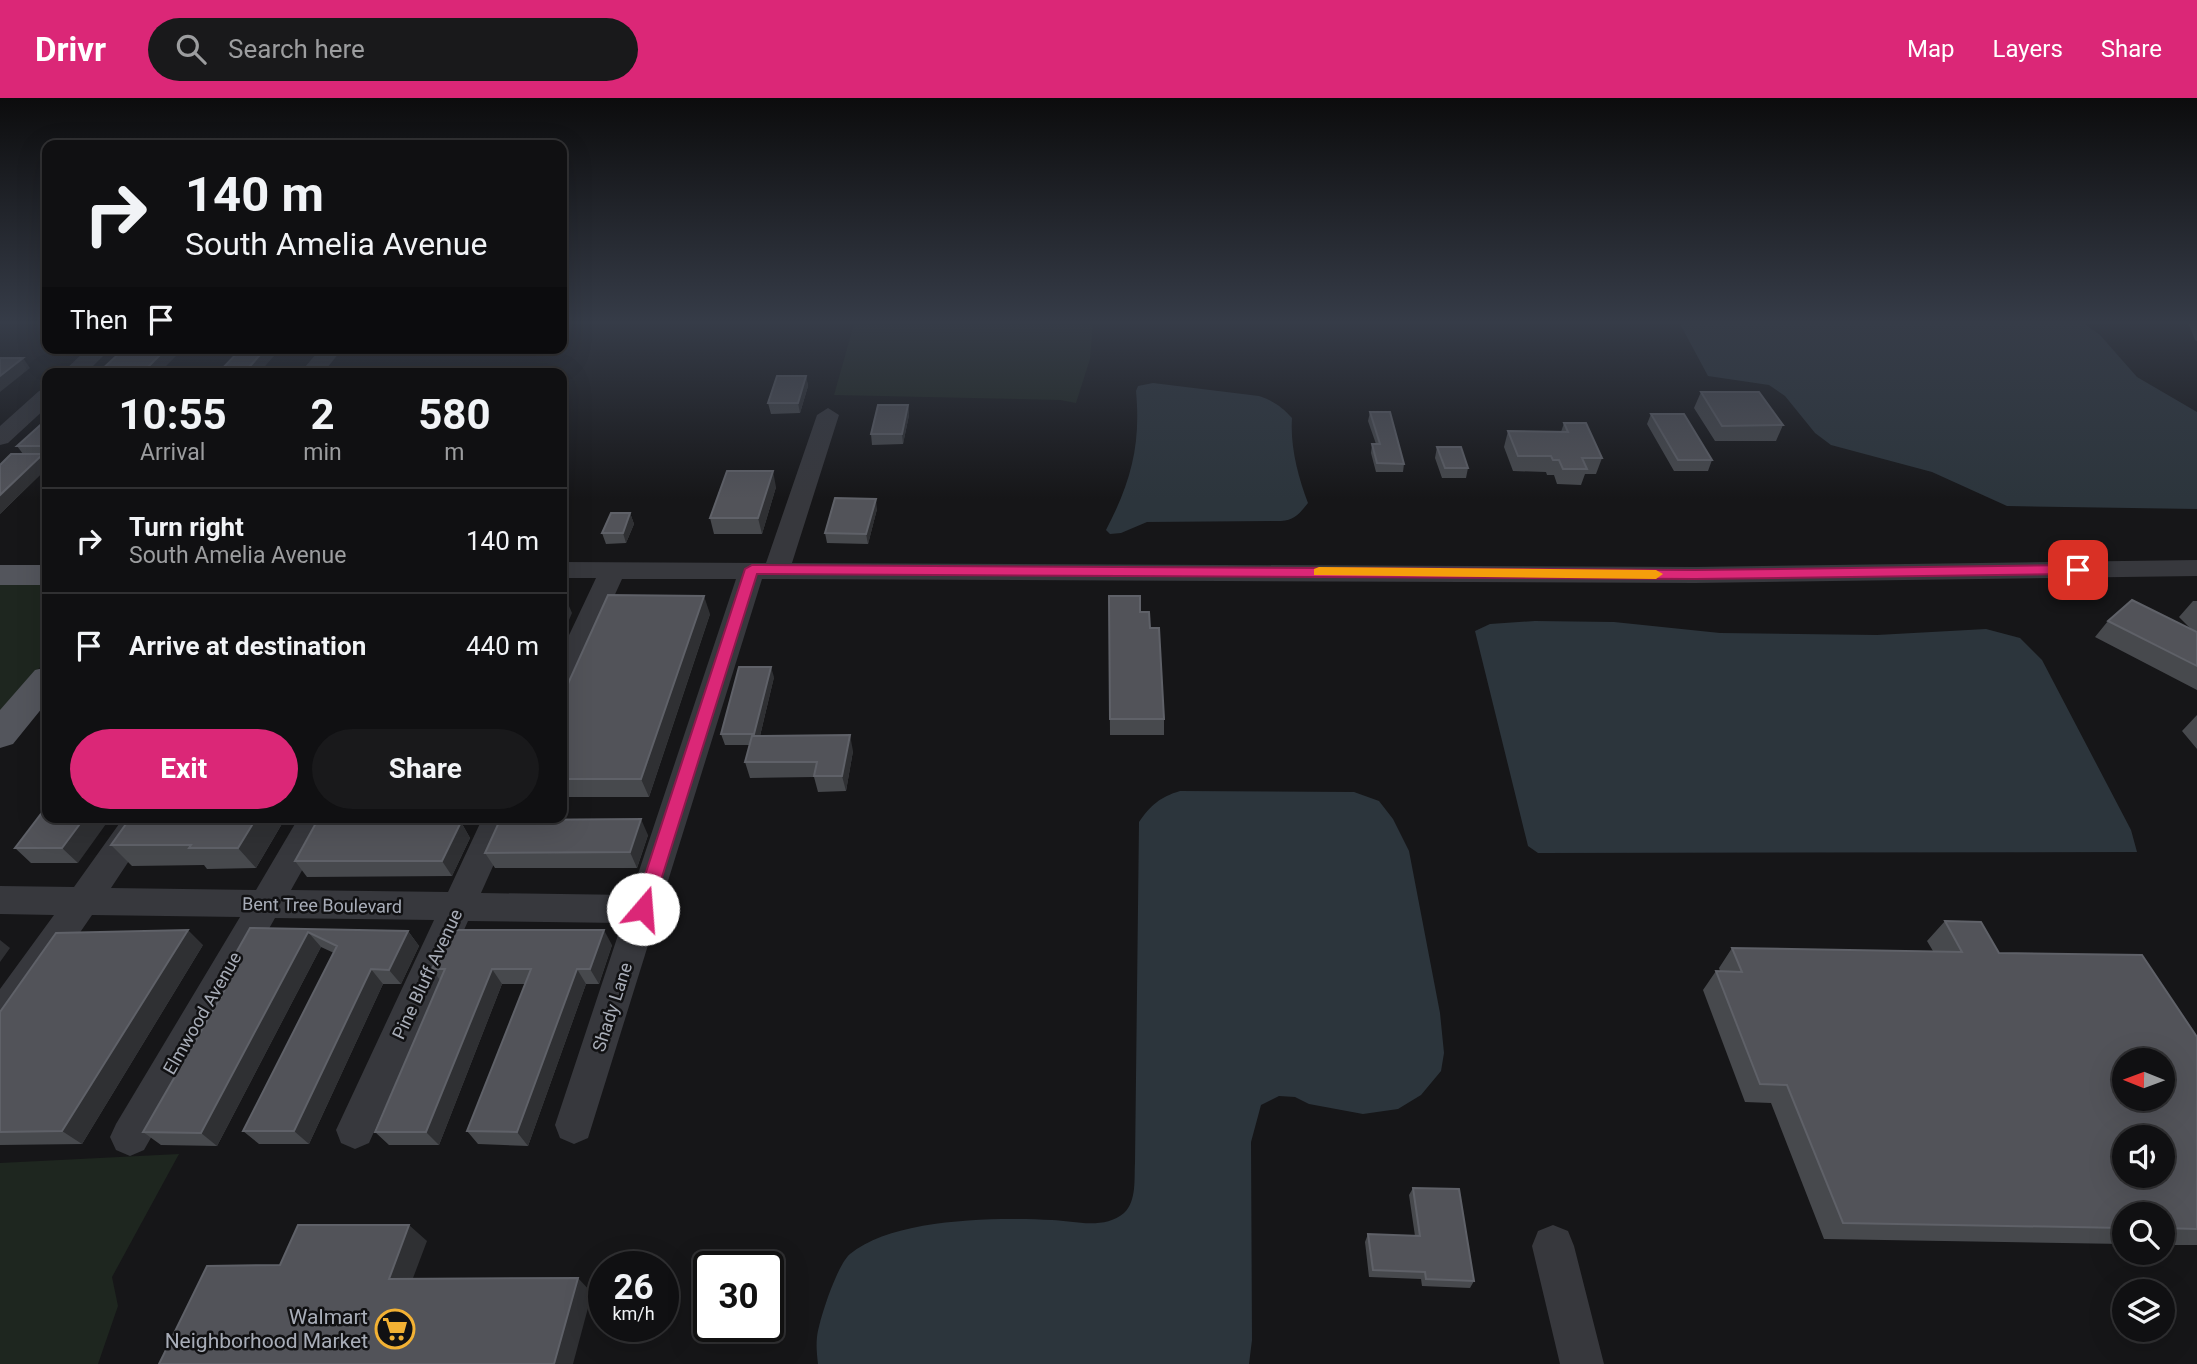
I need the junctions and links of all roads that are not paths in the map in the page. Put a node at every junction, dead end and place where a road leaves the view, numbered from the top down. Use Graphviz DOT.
graph roads {
  1 [pos="42,400"];
  2 [pos="828,415"];
  3 [pos="0,438"];
  4 [pos="2197,568"];
  5 [pos="612,569"];
  6 [pos="764,569"];
  7 [pos="567,570"];
  8 [pos="0,575"];
  9 [pos="42,575"];
  10 [pos="567,669"];
  11 [pos="42,685"];
  12 [pos="0,734"];
  13 [pos="138,823"];
  14 [pos="312,823"];
  15 [pos="496,823"];
  16 [pos="0,901"];
  17 [pos="82,902"];
  18 [pos="265,904"];
  19 [pos="458,906"];
  20 [pos="643,909"];
  21 [pos="0,1018"];
  22 [pos="574,1125"];
  23 [pos="355,1130"];
  24 [pos="130,1137"];
  25 [pos="1553,1246"];
  26 [pos="1582,1364"];
  1 -- 3 [label="street"];
  2 -- 6 [label="street, Shady Lane"];
  4 -- 6 [label="street"];
  5 -- 6 [label="street"];
  5 -- 7 [label="street"];
  5 -- 10 [label="street"];
  6 -- 20 [label="street, Shady Lane"];
  8 -- 9 [label="main road"];
  11 -- 12 [label="main road"];
  13 -- 17 [label="street"];
  14 -- 18 [label="street, Elmwood Avenue"];
  15 -- 19 [label="street, Pine Bluff Avenue"];
  16 -- 17 [label="street, Bent Tree Boulevard"];
  17 -- 18 [label="street, Bent Tree Boulevard"];
  17 -- 21 [label="street"];
  18 -- 19 [label="street, Bent Tree Boulevard"];
  18 -- 24 [label="street, Elmwood Avenue"];
  19 -- 20 [label="street, Bent Tree Boulevard"];
  19 -- 23 [label="street, Pine Bluff Avenue"];
  20 -- 22 [label="street, Shady Lane"];
  25 -- 26 [label="street"];
}
